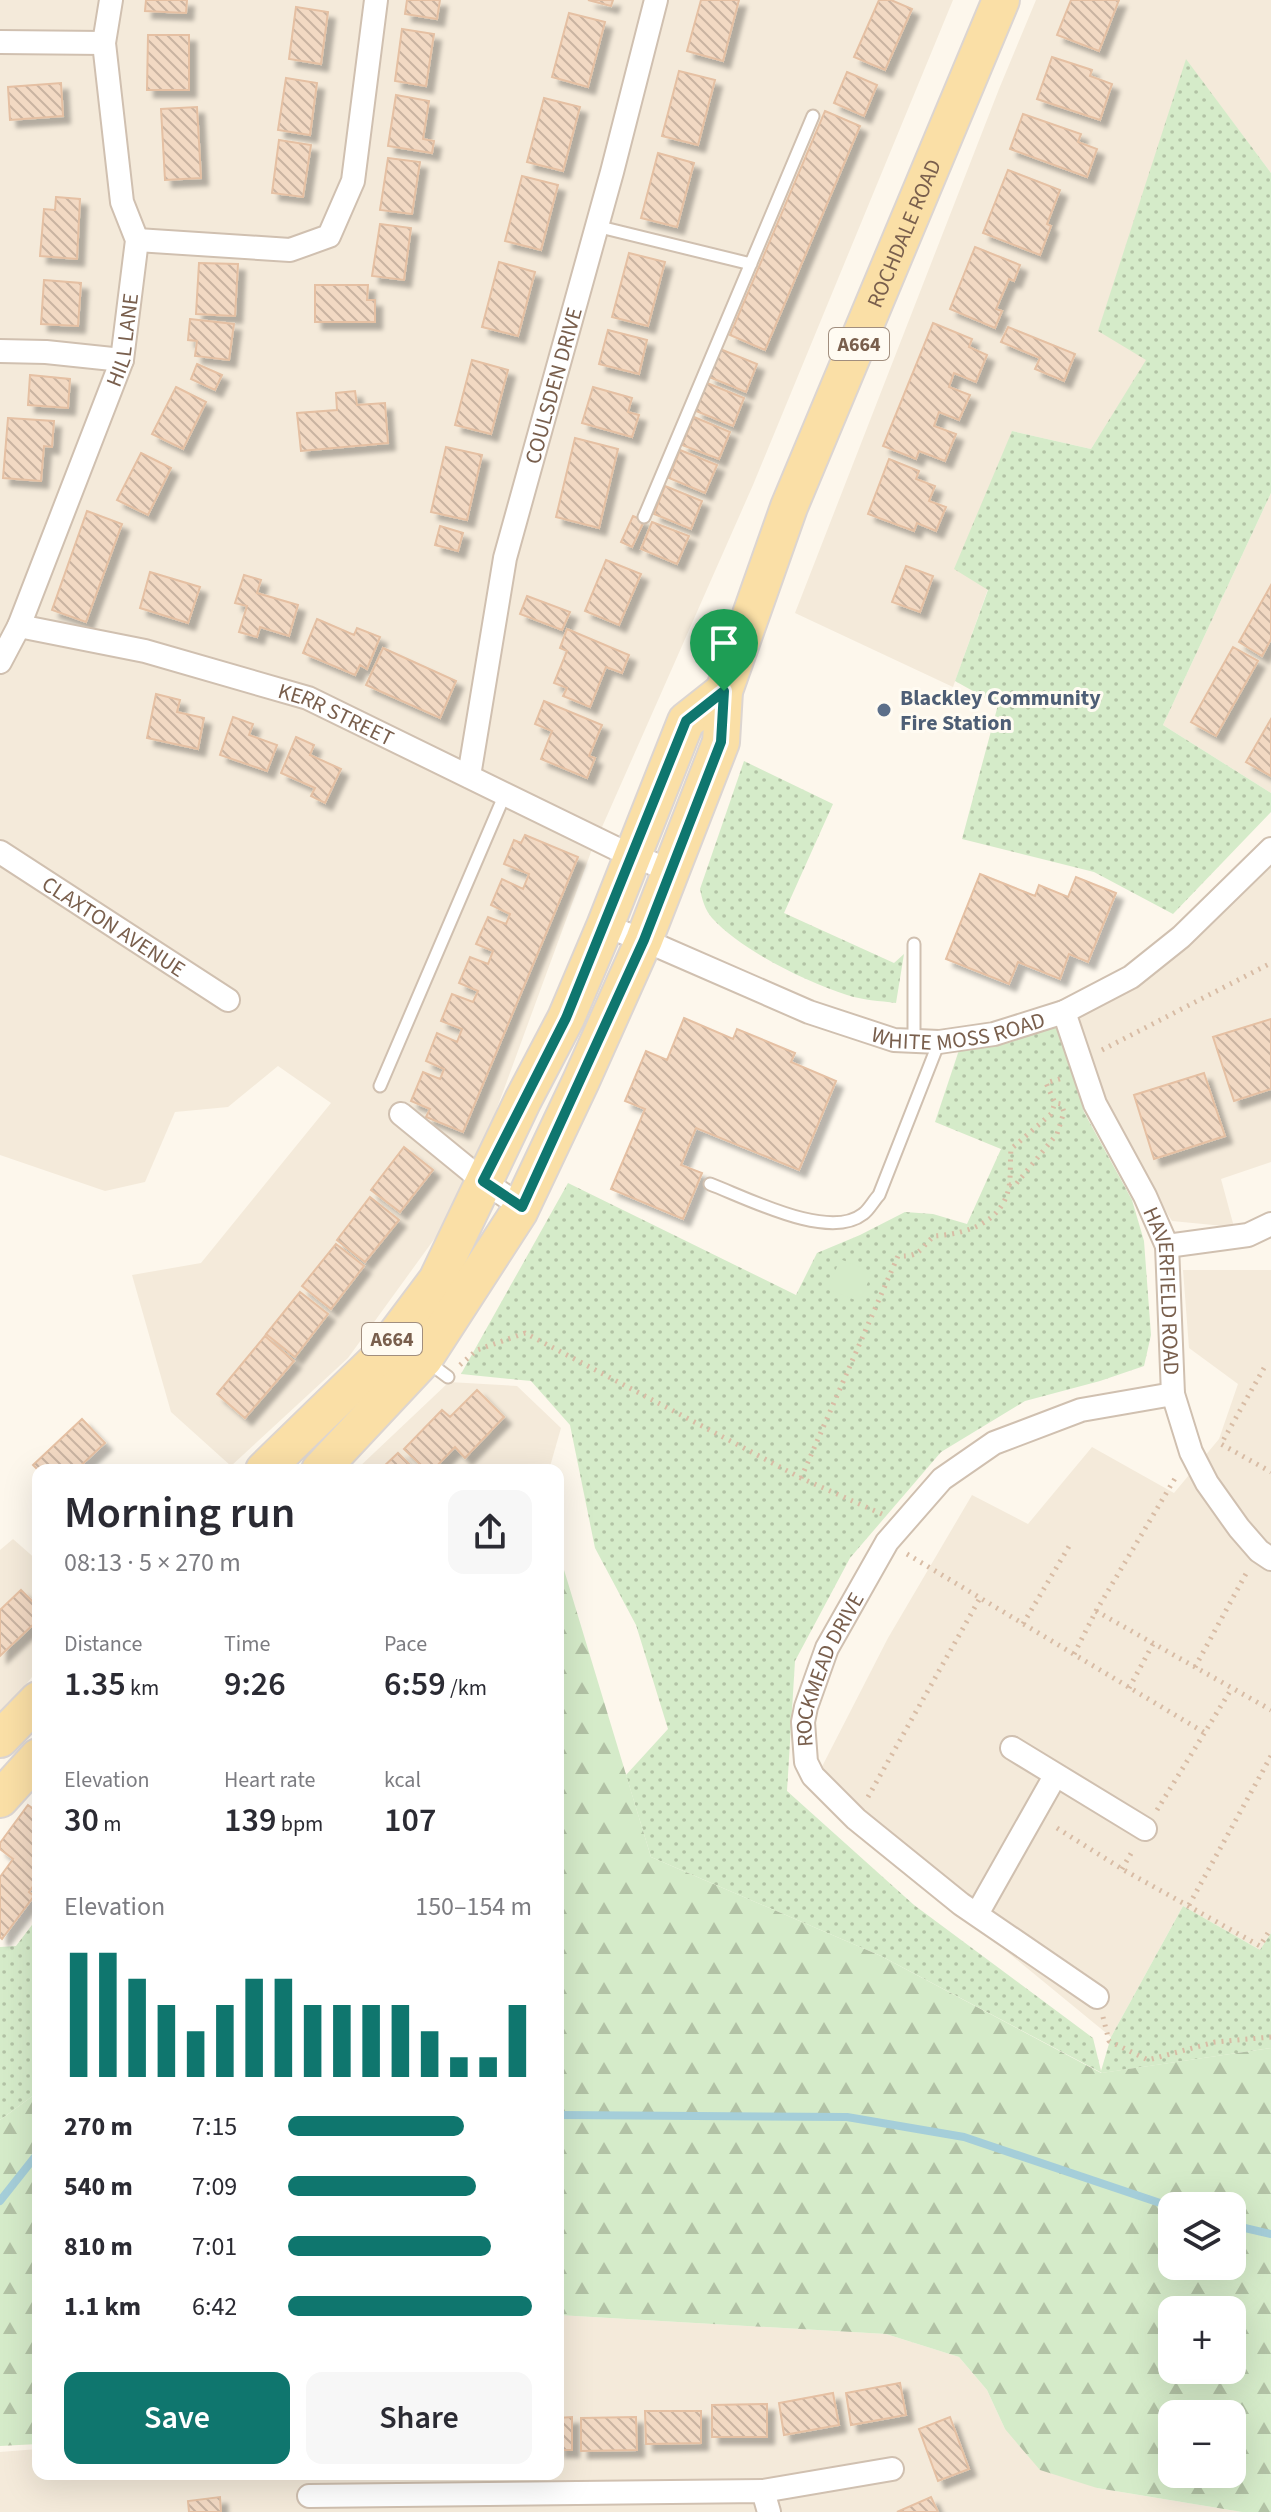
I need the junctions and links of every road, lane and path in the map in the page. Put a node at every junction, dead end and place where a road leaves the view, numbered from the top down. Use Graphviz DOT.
graph roads {
  1 [pos="111,0"];
  2 [pos="376,0"];
  3 [pos="656,0"];
  4 [pos="1001,0"];
  5 [pos="0,42"];
  6 [pos="104,43"];
  7 [pos="813,116"];
  8 [pos="596,226"];
  9 [pos="137,240"];
  10 [pos="751,264"];
  11 [pos="0,351"];
  12 [pos="122,360"];
  13 [pos="644,517"];
  14 [pos="19,626"];
  15 [pos="0,662"];
  16 [pos="724,691"];
  17 [pos="469,776"];
  18 [pos="505,794"];
  19 [pos="1271,849"];
  20 [pos="0,852"];
  21 [pos="633,855"];
  22 [pos="671,871"];
  23 [pos="605,926"];
  24 [pos="644,940"];
  25 [pos="914,944"];
  26 [pos="1271,963"];
  27 [pos="228,1000"];
  28 [pos="1064,1012"];
  29 [pos="914,1041"];
  30 [pos="939,1042"];
  31 [pos="1081,1066"];
  32 [pos="380,1086"];
  33 [pos="1055,1103"];
  34 [pos="401,1114"];
  35 [pos="483,1181"];
  36 [pos="710,1184"];
  37 [pos="1009,1185"];
  38 [pos="522,1207"];
  39 [pos="1271,1224"];
  40 [pos="1167,1246"];
  41 [pos="436,1368"];
  42 [pos="1264,1368"];
  43 [pos="1173,1394"];
  44 [pos="1191,1452"];
  45 [pos="270,1464"];
  46 [pos="327,1464"];
  47 [pos="1271,1472"];
  48 [pos="801,1478"];
  49 [pos="902,1522"];
  50 [pos="887,1542"];
  51 [pos="1071,1543"];
  52 [pos="1265,1555"];
  53 [pos="980,1598"];
  54 [pos="1096,1611"];
  55 [pos="1023,1624"];
  56 [pos="1153,1644"];
  57 [pos="1074,1654"];
  58 [pos="1195,1667"];
  59 [pos="1129,1688"];
  60 [pos="1232,1688"];
  61 [pos="32,1706"];
  62 [pos="1271,1710"];
  63 [pos="1205,1733"];
  64 [pos="0,1739"];
  65 [pos="1012,1748"];
  66 [pos="1271,1756"];
  67 [pos="32,1763"];
  68 [pos="1055,1776"];
  69 [pos="2,1795"];
  70 [pos="856,1819"];
  71 [pos="1057,1828"];
  72 [pos="1145,1829"];
  73 [pos="1122,1869"];
  74 [pos="1189,1905"];
  75 [pos="977,1914"];
  76 [pos="1271,1928"];
  77 [pos="1097,1997"];
  78 [pos="1271,2037"];
  79 [pos="892,2469"];
  80 [pos="309,2496"];
  81 [pos="766,2502"];
  1 -- 6 [label="street, HILL LANE"];
  2 -- 9 [label="street"];
  3 -- 8 [label="street, COULSDEN DRIVE"];
  4 -- 16 [label="main road, ROCHDALE ROAD / A664"];
  5 -- 6 [label="street"];
  6 -- 9 [label="street, HILL LANE"];
  7 -- 10 [label="lane"];
  8 -- 10 [label="lane"];
  8 -- 17 [label="street, COULSDEN DRIVE"];
  9 -- 12 [label="street, HILL LANE"];
  10 -- 13 [label="lane"];
  11 -- 12 [label="street"];
  12 -- 14 [label="street, HILL LANE"];
  14 -- 15 [label="street, HILL LANE"];
  14 -- 17 [label="street, KERR STREET"];
  16 -- 21 [label="main road, A664"];
  16 -- 22 [label="main road, ROCHDALE ROAD"];
  17 -- 18 [label="street, KERR STREET"];
  18 -- 21 [label="street, KERR STREET"];
  18 -- 32 [label="lane"];
  19 -- 28 [label="street, WHITE MOSS ROAD"];
  20 -- 27 [label="street, CLAXTON AVENUE"];
  21 -- 22 [label="street, KERR STREET"];
  21 -- 23 [label="main road, A664"];
  22 -- 24 [label="main road, ROCHDALE ROAD"];
  23 -- 24 [label="street, WHITE MOSS ROAD"];
  23 -- 35 [label="main road, A664"];
  24 -- 29 [label="street, WHITE MOSS ROAD"];
  24 -- 38 [label="main road, ROCHDALE ROAD"];
  25 -- 29 [label="lane"];
  26 -- 31 [label="path"];
  28 -- 30 [label="street, WHITE MOSS ROAD"];
  28 -- 31 [label="street, HAVERFIELD ROAD"];
  29 -- 30 [label="street, WHITE MOSS ROAD"];
  30 -- 36 [label="lane"];
  31 -- 33 [label="path"];
  31 -- 40 [label="street, HAVERFIELD ROAD"];
  33 -- 37 [label="path"];
  33 -- 37 [label="path"];
  34 -- 35 [label="street"];
  35 -- 38 [label="street"];
  35 -- 45 [label="main road, A664"];
  37 -- 48 [label="path"];
  38 -- 41 [label="main road, ROCHDALE ROAD"];
  39 -- 40 [label="street"];
  40 -- 43 [label="street, HAVERFIELD ROAD"];
  41 -- 46 [label="main road, ROCHDALE ROAD"];
  41 -- 48 [label="path"];
  42 -- 47 [label="path"];
  43 -- 44 [label="street, HAVERFIELD ROAD"];
  43 -- 49 [label="street, ROCKMEAD DRIVE"];
  44 -- 52 [label="street, HAVERFIELD ROAD"];
  44 -- 54 [label="path"];
  48 -- 49 [label="path"];
  49 -- 50 [label="street, ROCKMEAD DRIVE"];
  50 -- 53 [label="path"];
  50 -- 70 [label="street, ROCKMEAD DRIVE"];
  51 -- 55 [label="path"];
  52 -- 58 [label="path"];
  53 -- 55 [label="path"];
  53 -- 70 [label="path"];
  54 -- 56 [label="path"];
  54 -- 57 [label="path"];
  55 -- 57 [label="path"];
  56 -- 58 [label="path"];
  56 -- 59 [label="path"];
  57 -- 59 [label="path"];
  58 -- 60 [label="path"];
  59 -- 63 [label="path"];
  60 -- 62 [label="path"];
  60 -- 63 [label="path"];
  61 -- 64 [label="main road"];
  63 -- 72 [label="path"];
  65 -- 68 [label="street"];
  66 -- 74 [label="path"];
  67 -- 69 [label="main road"];
  68 -- 72 [label="street"];
  68 -- 75 [label="street"];
  70 -- 75 [label="street, ROCKMEAD DRIVE"];
  71 -- 73 [label="path"];
  72 -- 73 [label="path"];
  73 -- 74 [label="path"];
  74 -- 76 [label="path"];
  75 -- 77 [label="street, ROCKMEAD DRIVE"];
  77 -- 78 [label="path"];
  79 -- 81 [label="street"];
  80 -- 81 [label="street"];
}
